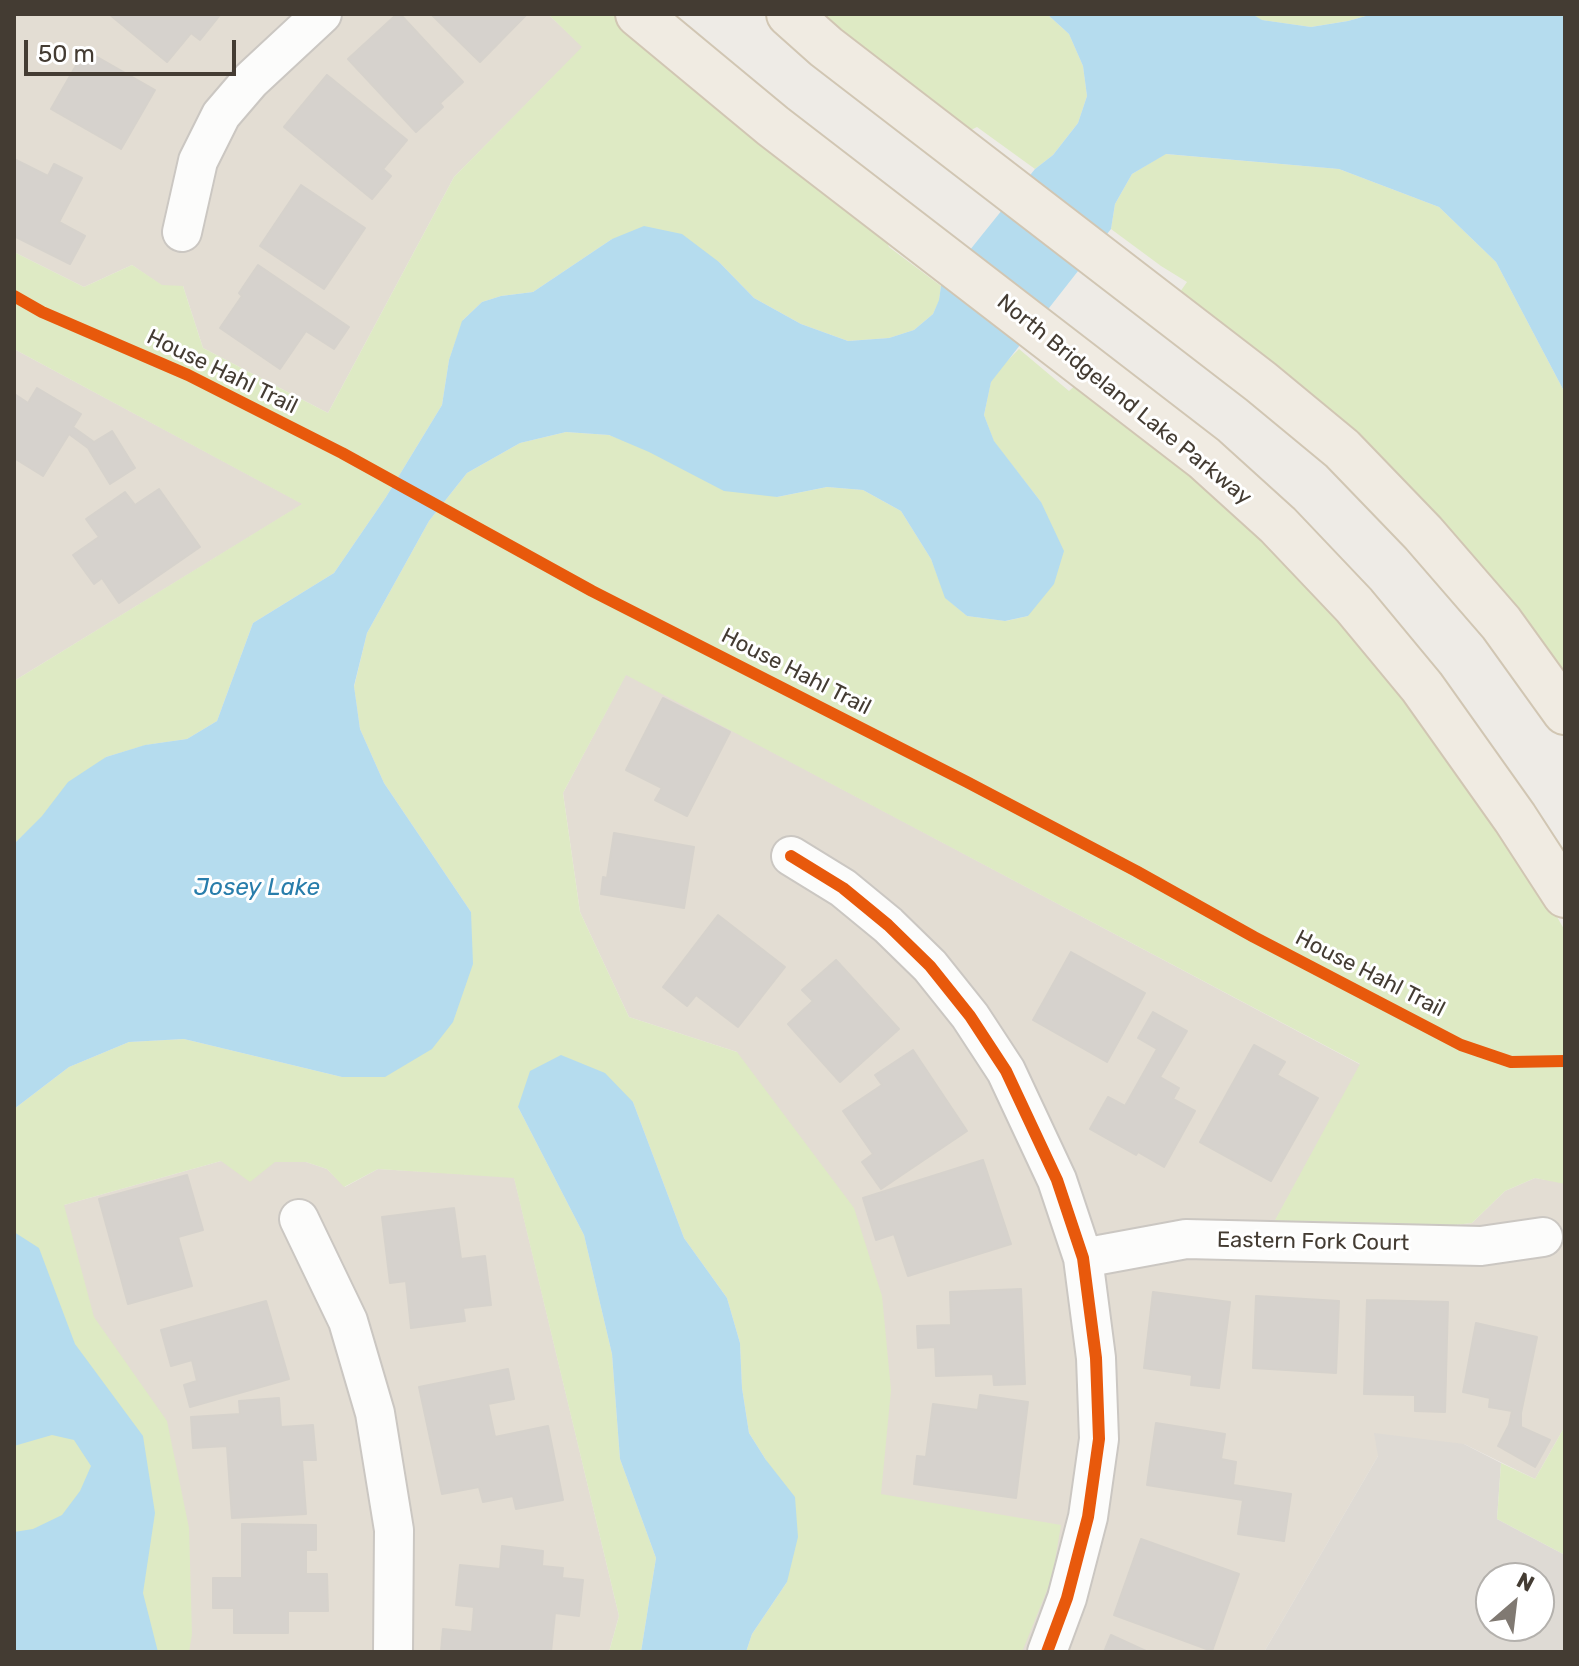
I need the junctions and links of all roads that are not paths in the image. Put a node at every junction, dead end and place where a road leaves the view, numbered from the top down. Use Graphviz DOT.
graph roads {
  1 [pos="322,14"];
  2 [pos="638,14"];
  3 [pos="789,14"];
  4 [pos="182,232"];
  5 [pos="1565,712"];
  6 [pos="791,856"];
  7 [pos="1565,895"];
  8 [pos="299,1219"];
  9 [pos="1543,1237"];
  10 [pos="1083,1258"];
  11 [pos="393,1652"];
  12 [pos="1047,1652"];
  1 -- 4 [label="street"];
  2 -- 7 [label="main road, North Bridgeland Lake Parkway"];
  3 -- 5 [label="main road"];
  6 -- 10 [label="street"];
  8 -- 11 [label="street"];
  9 -- 10 [label="street, Eastern Fork Court"];
  10 -- 12 [label="street"];
}
